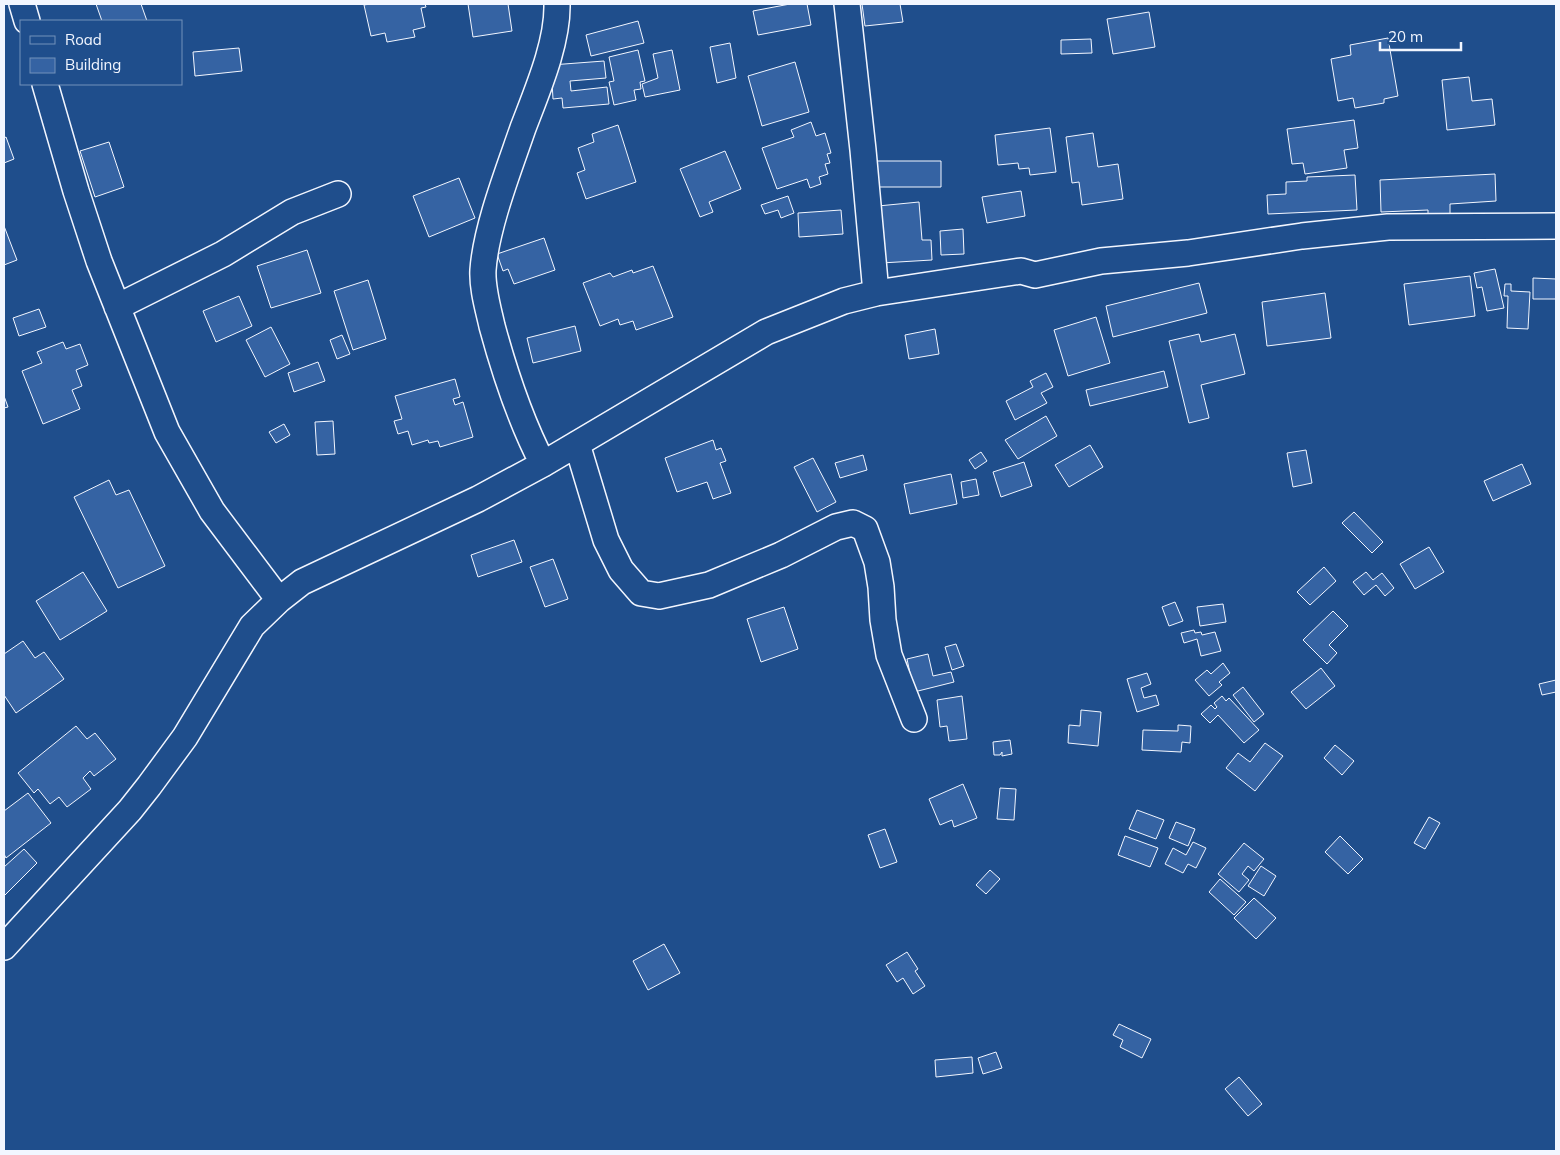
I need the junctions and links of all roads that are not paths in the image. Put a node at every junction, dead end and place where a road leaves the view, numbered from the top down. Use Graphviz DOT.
graph roads {
  1 [pos="22,4"];
  2 [pos="558,4"];
  3 [pos="847,4"];
  4 [pos="27,20"];
  5 [pos="45,85"];
  6 [pos="338,194"];
  7 [pos="1556,226"];
  8 [pos="876,293"];
  9 [pos="117,307"];
  10 [pos="577,444"];
  11 [pos="543,464"];
  12 [pos="278,600"];
  13 [pos="914,719"];
  14 [pos="4,947"];
  1 -- 4 [label="street"];
  2 -- 11 [label="street"];
  3 -- 8 [label="street"];
  5 -- 9 [label="street"];
  6 -- 9 [label="street"];
  7 -- 8 [label="street"];
  8 -- 10 [label="street"];
  9 -- 12 [label="street"];
  10 -- 11 [label="street"];
  10 -- 13 [label="street"];
  11 -- 12 [label="street"];
  12 -- 14 [label="street"];
}
